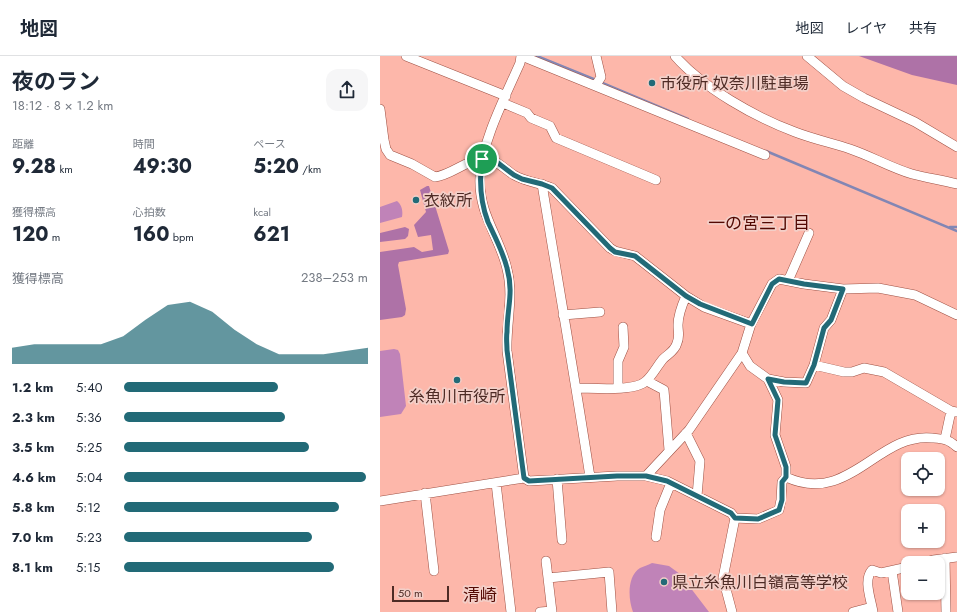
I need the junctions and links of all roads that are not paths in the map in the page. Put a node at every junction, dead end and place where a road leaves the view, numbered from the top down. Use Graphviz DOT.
graph roads {
  1 [pos="406,56"];
  2 [pos="522,56"];
  3 [pos="596,56"];
  4 [pos="675,56"];
  5 [pos="807,56"];
  6 [pos="596,85"];
  7 [pos="504,100"];
  8 [pos="380,109"];
  9 [pos="957,147"];
  10 [pos="765,155"];
  11 [pos="482,159"];
  12 [pos="656,180"];
  13 [pos="542,184"];
  14 [pos="957,184"];
  15 [pos="809,233"];
  16 [pos="788,281"];
  17 [pos="843,289"];
  18 [pos="686,296"];
  19 [pos="600,312"];
  20 [pos="563,315"];
  21 [pos="957,315"];
  22 [pos="752,324"];
  23 [pos="624,327"];
  24 [pos="742,353"];
  25 [pos="814,365"];
  26 [pos="768,379"];
  27 [pos="647,381"];
  28 [pos="577,388"];
  29 [pos="618,388"];
  30 [pos="954,411"];
  31 [pos="686,433"];
  32 [pos="945,439"];
  33 [pos="957,447"];
  34 [pos="669,450"];
  35 [pos="646,476"];
  36 [pos="590,477"];
  37 [pos="786,477"];
  38 [pos="524,478"];
  39 [pos="557,479"];
  40 [pos="496,483"];
  41 [pos="671,483"];
  42 [pos="425,493"];
  43 [pos="697,496"];
  44 [pos="380,501"];
  45 [pos="735,518"];
  46 [pos="656,536"];
  47 [pos="562,540"];
  48 [pos="957,557"];
  49 [pos="946,558"];
  50 [pos="546,561"];
  51 [pos="901,569"];
  52 [pos="434,571"];
  53 [pos="892,571"];
  54 [pos="548,578"];
  55 [pos="873,610"];
  56 [pos="552,611"];
  57 [pos="511,612"];
  58 [pos="540,612"];
  59 [pos="612,612"];
  60 [pos="732,612"];
  61 [pos="853,612"];
  62 [pos="898,612"];
  63 [pos="946,612"];
  1 -- 7 [label="street"];
  2 -- 6 [label="street"];
  2 -- 7 [label="street"];
  3 -- 6 [label="street"];
  4 -- 14 [label="street"];
  5 -- 9 [label="street"];
  6 -- 10 [label="street"];
  7 -- 11 [label="street"];
  7 -- 12 [label="street"];
  8 -- 11 [label="street"];
  11 -- 13 [label="street"];
  11 -- 38 [label="street"];
  13 -- 18 [label="street"];
  13 -- 20 [label="street"];
  15 -- 16 [label="street"];
  16 -- 17 [label="street"];
  16 -- 22 [label="street"];
  17 -- 21 [label="street"];
  17 -- 25 [label="street"];
  18 -- 22 [label="street"];
  18 -- 27 [label="street"];
  19 -- 20 [label="street"];
  20 -- 28 [label="street"];
  22 -- 24 [label="street"];
  23 -- 29 [label="street"];
  24 -- 26 [label="street"];
  24 -- 31 [label="street"];
  25 -- 26 [label="street"];
  25 -- 30 [label="street"];
  26 -- 37 [label="street"];
  27 -- 29 [label="street"];
  27 -- 34 [label="street"];
  28 -- 29 [label="street"];
  28 -- 36 [label="street"];
  30 -- 32 [label="street"];
  31 -- 34 [label="street"];
  31 -- 43 [label="street"];
  32 -- 33 [label="street"];
  32 -- 37 [label="street"];
  34 -- 35 [label="street"];
  35 -- 36 [label="street"];
  35 -- 41 [label="street"];
  36 -- 39 [label="street"];
  37 -- 45 [label="street"];
  38 -- 39 [label="street"];
  38 -- 40 [label="street"];
  39 -- 47 [label="street"];
  40 -- 42 [label="street"];
  40 -- 57 [label="street"];
  41 -- 43 [label="street"];
  41 -- 46 [label="street"];
  42 -- 44 [label="street"];
  42 -- 52 [label="street"];
  43 -- 45 [label="street"];
  45 -- 60 [label="street"];
  48 -- 49 [label="street"];
  49 -- 63 [label="street"];
  50 -- 54 [label="street"];
  51 -- 53 [label="street"];
  53 -- 55 [label="street"];
  53 -- 62 [label="street"];
  54 -- 56 [label="street"];
  54 -- 59 [label="street"];
  55 -- 61 [label="street"];
  56 -- 58 [label="street"];
}
